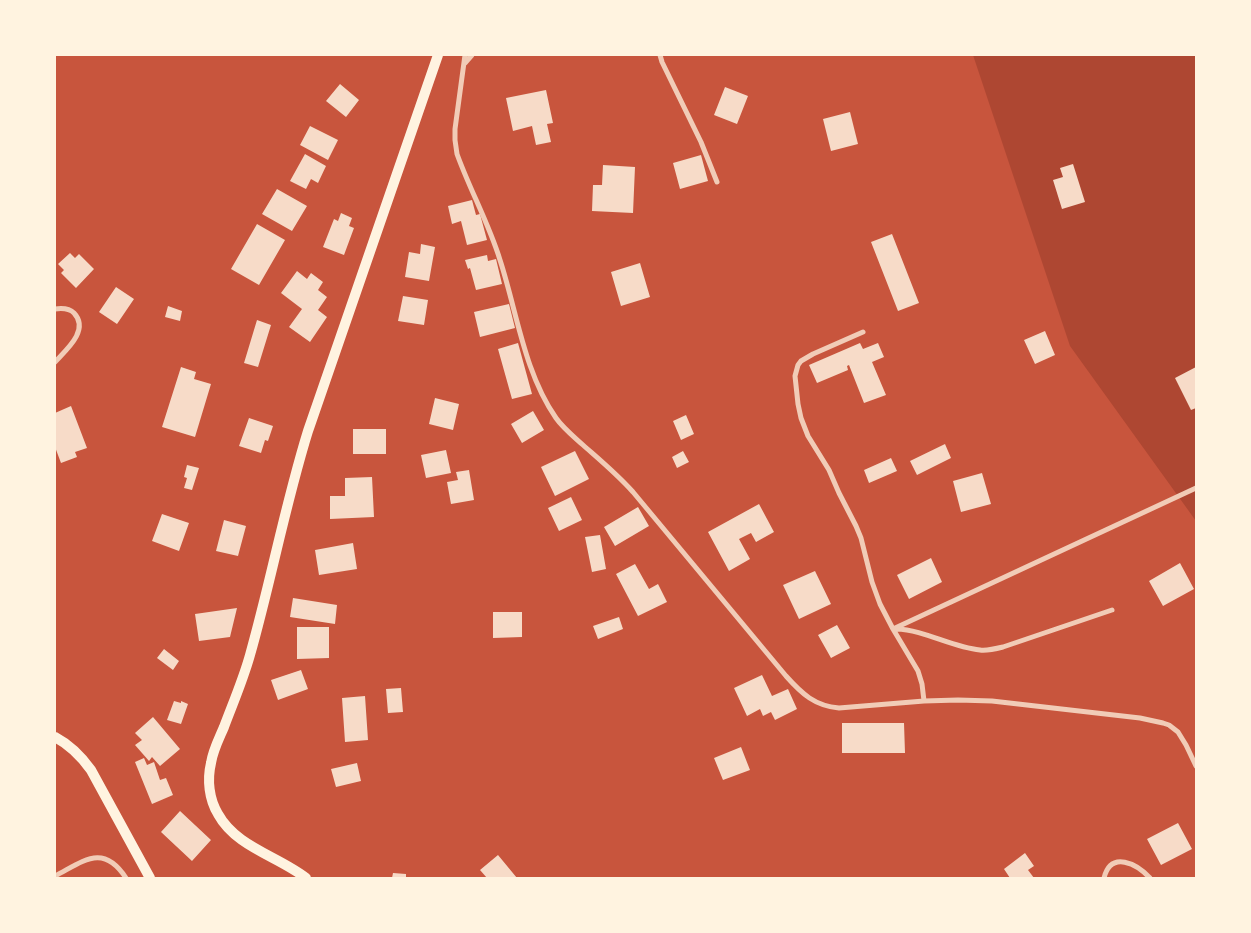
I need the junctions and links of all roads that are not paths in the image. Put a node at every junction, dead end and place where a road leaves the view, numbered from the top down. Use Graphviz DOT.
graph roads {
  1 [pos="438,55"];
  2 [pos="466,55"];
  3 [pos="472,55"];
  4 [pos="660,55"];
  5 [pos="464,63"];
  6 [pos="716,182"];
  7 [pos="55,309"];
  8 [pos="863,332"];
  9 [pos="55,362"];
  10 [pos="1196,488"];
  11 [pos="1112,610"];
  12 [pos="893,629"];
  13 [pos="924,701"];
  14 [pos="55,736"];
  15 [pos="1196,766"];
  16 [pos="55,876"];
  17 [pos="126,878"];
  18 [pos="150,878"];
  19 [pos="306,878"];
  20 [pos="1104,878"];
  21 [pos="1150,878"];
  1 -- 19 [label="main road"];
  2 -- 5 [label="street"];
  3 -- 5 [label="street"];
  4 -- 6 [label="street"];
  5 -- 13 [label="street"];
  7 -- 9 [label="street"];
  8 -- 12 [label="street"];
  10 -- 12 [label="street"];
  11 -- 12 [label="street"];
  12 -- 13 [label="street"];
  13 -- 15 [label="street"];
  14 -- 18 [label="main road"];
  16 -- 17 [label="street"];
  20 -- 21 [label="street"];
}
